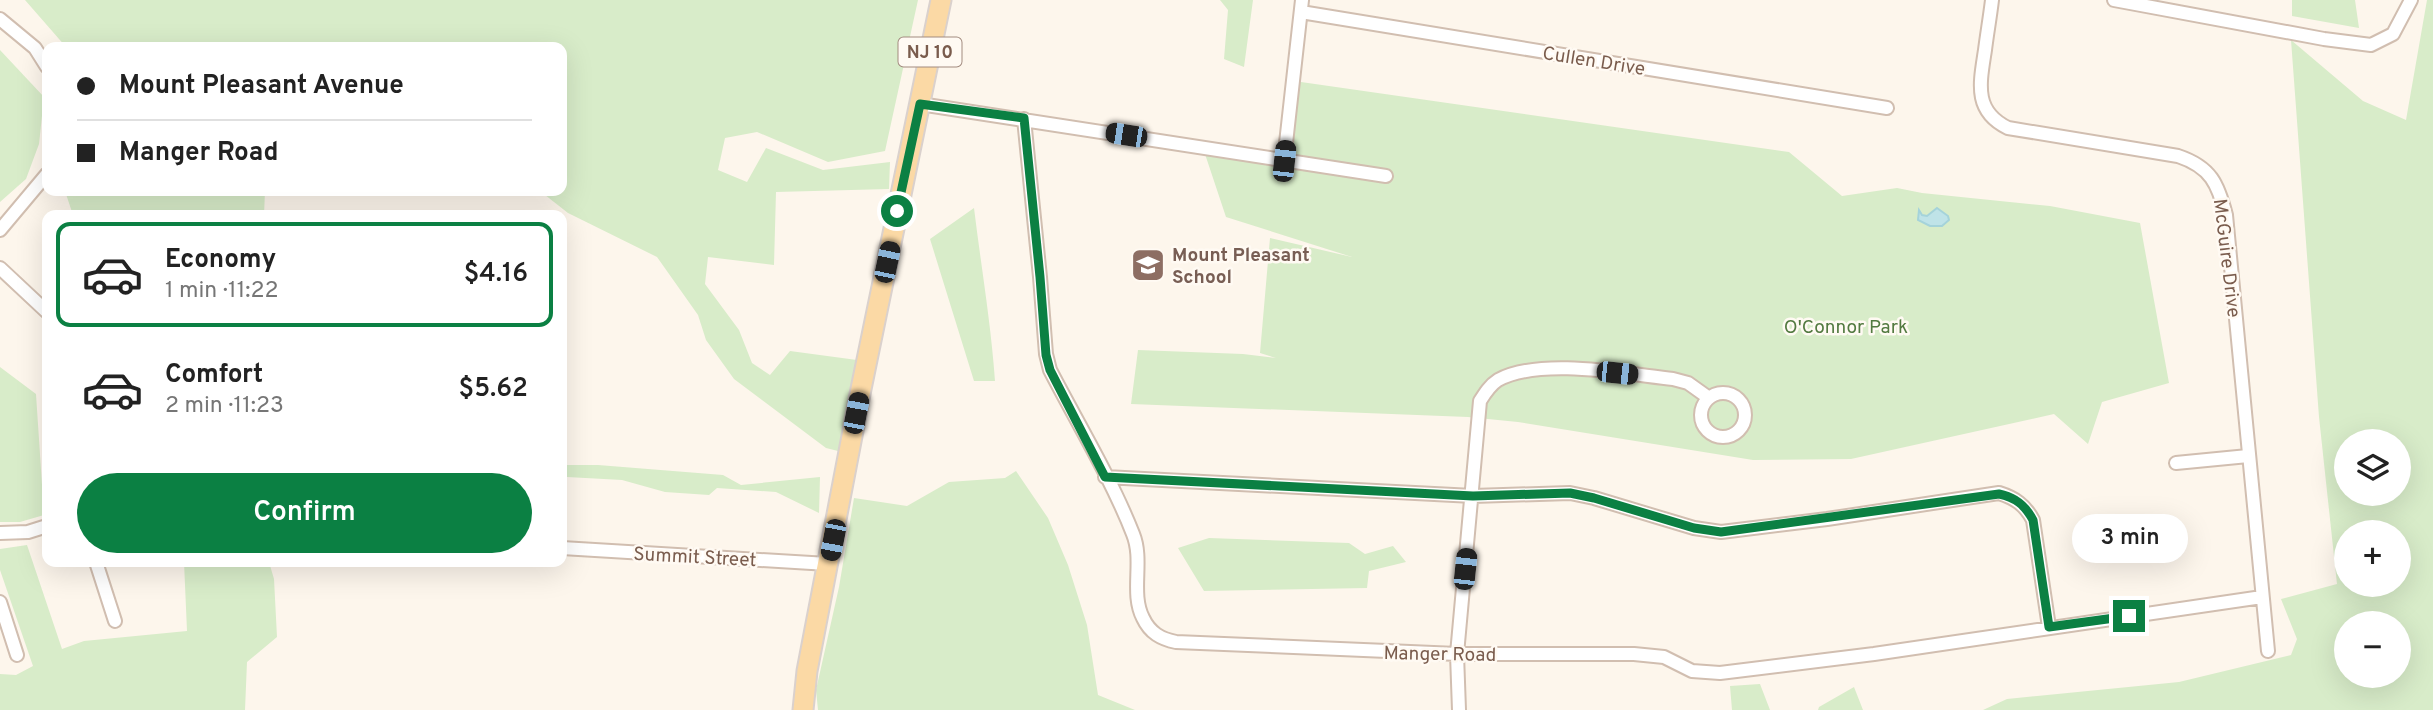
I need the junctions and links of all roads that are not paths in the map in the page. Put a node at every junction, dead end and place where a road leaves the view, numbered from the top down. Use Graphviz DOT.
graph roads {
  1 [pos="941,0"];
  2 [pos="1992,0"];
  3 [pos="2411,0"];
  4 [pos="2121,1"];
  5 [pos="1301,6"];
  6 [pos="0,19"];
  7 [pos="42,59"];
  8 [pos="920,104"];
  9 [pos="1887,108"];
  10 [pos="1024,118"];
  11 [pos="1284,161"];
  12 [pos="1385,176"];
  13 [pos="42,180"];
  14 [pos="0,230"];
  15 [pos="0,268"];
  16 [pos="42,307"];
  17 [pos="1710,398"];
  18 [pos="2248,456"];
  19 [pos="2176,463"];
  20 [pos="1105,477"];
  21 [pos="1473,496"];
  22 [pos="42,528"];
  23 [pos="0,533"];
  24 [pos="567,548"];
  25 [pos="828,564"];
  26 [pos="98,567"];
  27 [pos="2262,597"];
  28 [pos="0,602"];
  29 [pos="115,621"];
  30 [pos="2049,627"];
  31 [pos="2268,652"];
  32 [pos="17,654"];
  33 [pos="1457,654"];
  34 [pos="803,710"];
  35 [pos="1459,710"];
  1 -- 8 [label="main road, NJ 10"];
  2 -- 18 [label="street, McGuire Drive"];
  3 -- 4 [label="street"];
  5 -- 9 [label="street, Cullen Drive"];
  5 -- 11 [label="street"];
  6 -- 7 [label="street"];
  8 -- 10 [label="street"];
  8 -- 25 [label="main road, NJ 10"];
  10 -- 11 [label="street"];
  10 -- 20 [label="street, Manger Road"];
  11 -- 12 [label="street"];
  13 -- 14 [label="street"];
  15 -- 16 [label="street"];
  17 -- 21 [label="street"];
  18 -- 19 [label="street"];
  18 -- 27 [label="street, McGuire Drive"];
  20 -- 21 [label="street"];
  20 -- 33 [label="street, Manger Road"];
  21 -- 30 [label="street"];
  21 -- 33 [label="street"];
  22 -- 23 [label="street"];
  24 -- 25 [label="street, Summit Street"];
  25 -- 34 [label="main road, NJ 10"];
  26 -- 29 [label="street"];
  27 -- 30 [label="street, Manger Road"];
  27 -- 31 [label="street, McGuire Drive"];
  28 -- 32 [label="street"];
  30 -- 33 [label="street, Manger Road"];
  33 -- 35 [label="street"];
}
